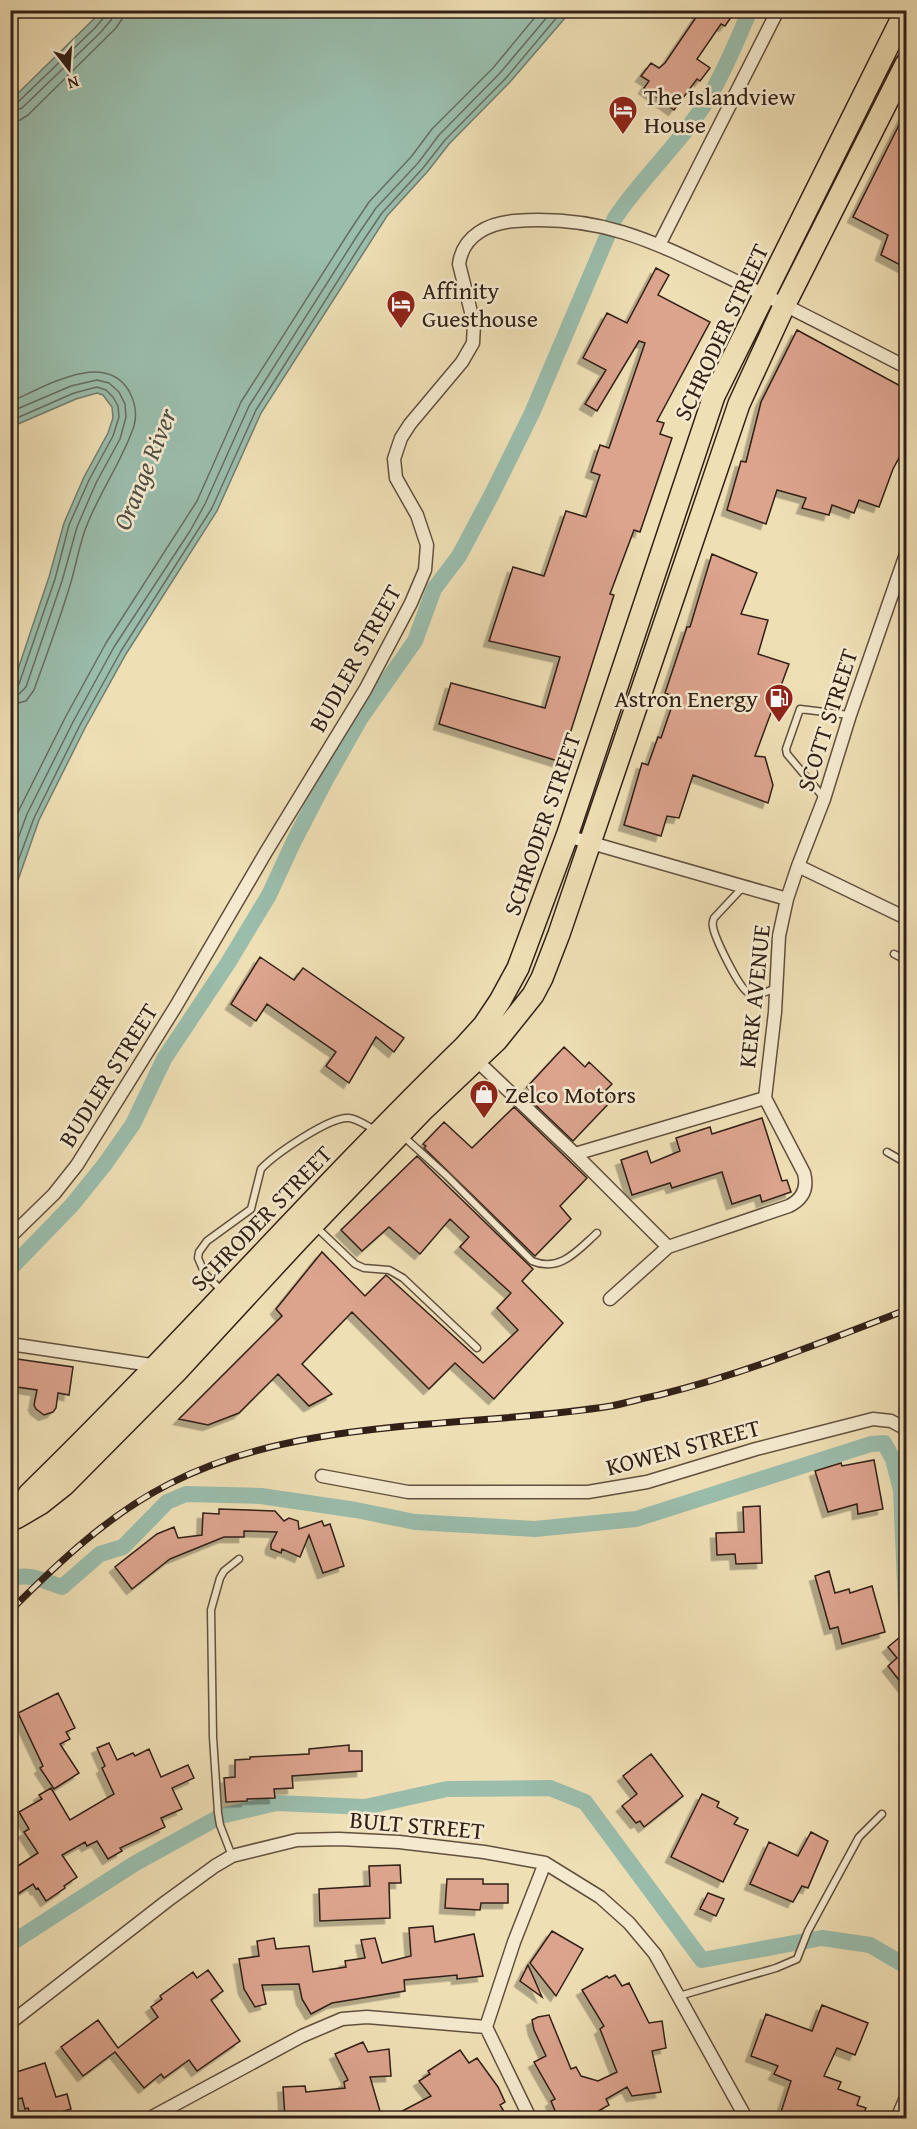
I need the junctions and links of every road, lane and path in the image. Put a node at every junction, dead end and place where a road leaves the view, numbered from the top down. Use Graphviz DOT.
graph roads {
  1 [pos="778,10"];
  2 [pos="906,10"];
  3 [pos="906,64"];
  4 [pos="659,245"];
  5 [pos="764,295"];
  6 [pos="785,304"];
  7 [pos="906,367"];
  8 [pos="906,554"];
  9 [pos="850,715"];
  10 [pos="824,799"];
  11 [pos="567,836"];
  12 [pos="589,843"];
  13 [pos="798,866"];
  14 [pos="744,887"];
  15 [pos="787,899"];
  16 [pos="906,918"];
  17 [pos="894,954"];
  18 [pos="906,960"];
  19 [pos="776,988"];
  20 [pos="470,1054"];
  21 [pos="765,1098"];
  22 [pos="390,1133"];
  23 [pos="886,1152"];
  24 [pos="575,1154"];
  25 [pos="906,1163"];
  26 [pos="307,1219"];
  27 [pos="597,1233"];
  28 [pos="10,1237"];
  29 [pos="668,1246"];
  30 [pos="224,1293"];
  31 [pos="610,1299"];
  32 [pos="10,1344"];
  33 [pos="477,1348"];
  34 [pos="166,1368"];
  35 [pos="906,1430"];
  36 [pos="322,1476"];
  37 [pos="13,1520"];
  38 [pos="239,1558"];
  39 [pos="882,1814"];
  40 [pos="232,1856"];
  41 [pos="544,1863"];
  42 [pos="678,1996"];
  43 [pos="10,2023"];
  44 [pos="486,2027"];
  45 [pos="906,2090"];
  46 [pos="150,2118"];
  47 [pos="530,2118"];
  48 [pos="746,2118"];
  49 [pos="894,2118"];
  1 -- 4 [label="street"];
  2 -- 5 [label="highway, SCHRODER STREET"];
  3 -- 6 [label="highway, SCHRODER STREET"];
  4 -- 5 [label="street, BUDLER STREET"];
  4 -- 28 [label="street, BUDLER STREET"];
  5 -- 6 [label="street, BUDLER STREET"];
  5 -- 11 [label="highway, SCHRODER STREET"];
  6 -- 7 [label="street, BUDLER STREET"];
  6 -- 12 [label="highway, SCHRODER STREET"];
  8 -- 9 [label="street, SCOTT STREET"];
  9 -- 10 [label="street, SCOTT STREET"];
  9 -- 10 [label="lane"];
  10 -- 13 [label="street, SCOTT STREET"];
  11 -- 12 [label="street"];
  11 -- 20 [label="highway, SCHRODER STREET"];
  12 -- 14 [label="street"];
  12 -- 20 [label="highway, SCHRODER STREET"];
  13 -- 15 [label="street, SCOTT STREET"];
  13 -- 16 [label="street"];
  14 -- 15 [label="street"];
  14 -- 19 [label="lane"];
  15 -- 19 [label="street, KERK AVENUE"];
  17 -- 18 [label="lane"];
  19 -- 21 [label="street, KERK AVENUE"];
  20 -- 22 [label="highway, SCHRODER STREET"];
  20 -- 24 [label="street"];
  21 -- 24 [label="street, KERK AVENUE"];
  21 -- 29 [label="street, KERK AVENUE"];
  22 -- 26 [label="highway, SCHRODER STREET"];
  22 -- 27 [label="lane"];
  22 -- 30 [label="lane"];
  23 -- 25 [label="lane"];
  24 -- 29 [label="street"];
  26 -- 30 [label="highway, SCHRODER STREET"];
  26 -- 33 [label="lane"];
  26 -- 34 [label="highway, SCHRODER STREET"];
  29 -- 31 [label="street, KERK AVENUE"];
  30 -- 34 [label="highway, SCHRODER STREET"];
  32 -- 34 [label="street"];
  34 -- 37 [label="highway, SCHRODER STREET"];
  35 -- 36 [label="street, KOWEN STREET"];
  38 -- 40 [label="lane"];
  39 -- 42 [label="lane"];
  40 -- 41 [label="street, BULT STREET"];
  40 -- 43 [label="street, BULT STREET"];
  41 -- 42 [label="street, BULT STREET"];
  41 -- 44 [label="street"];
  42 -- 48 [label="street, BULT STREET"];
  44 -- 46 [label="street"];
  44 -- 47 [label="street"];
  45 -- 49 [label="lane"];
}
